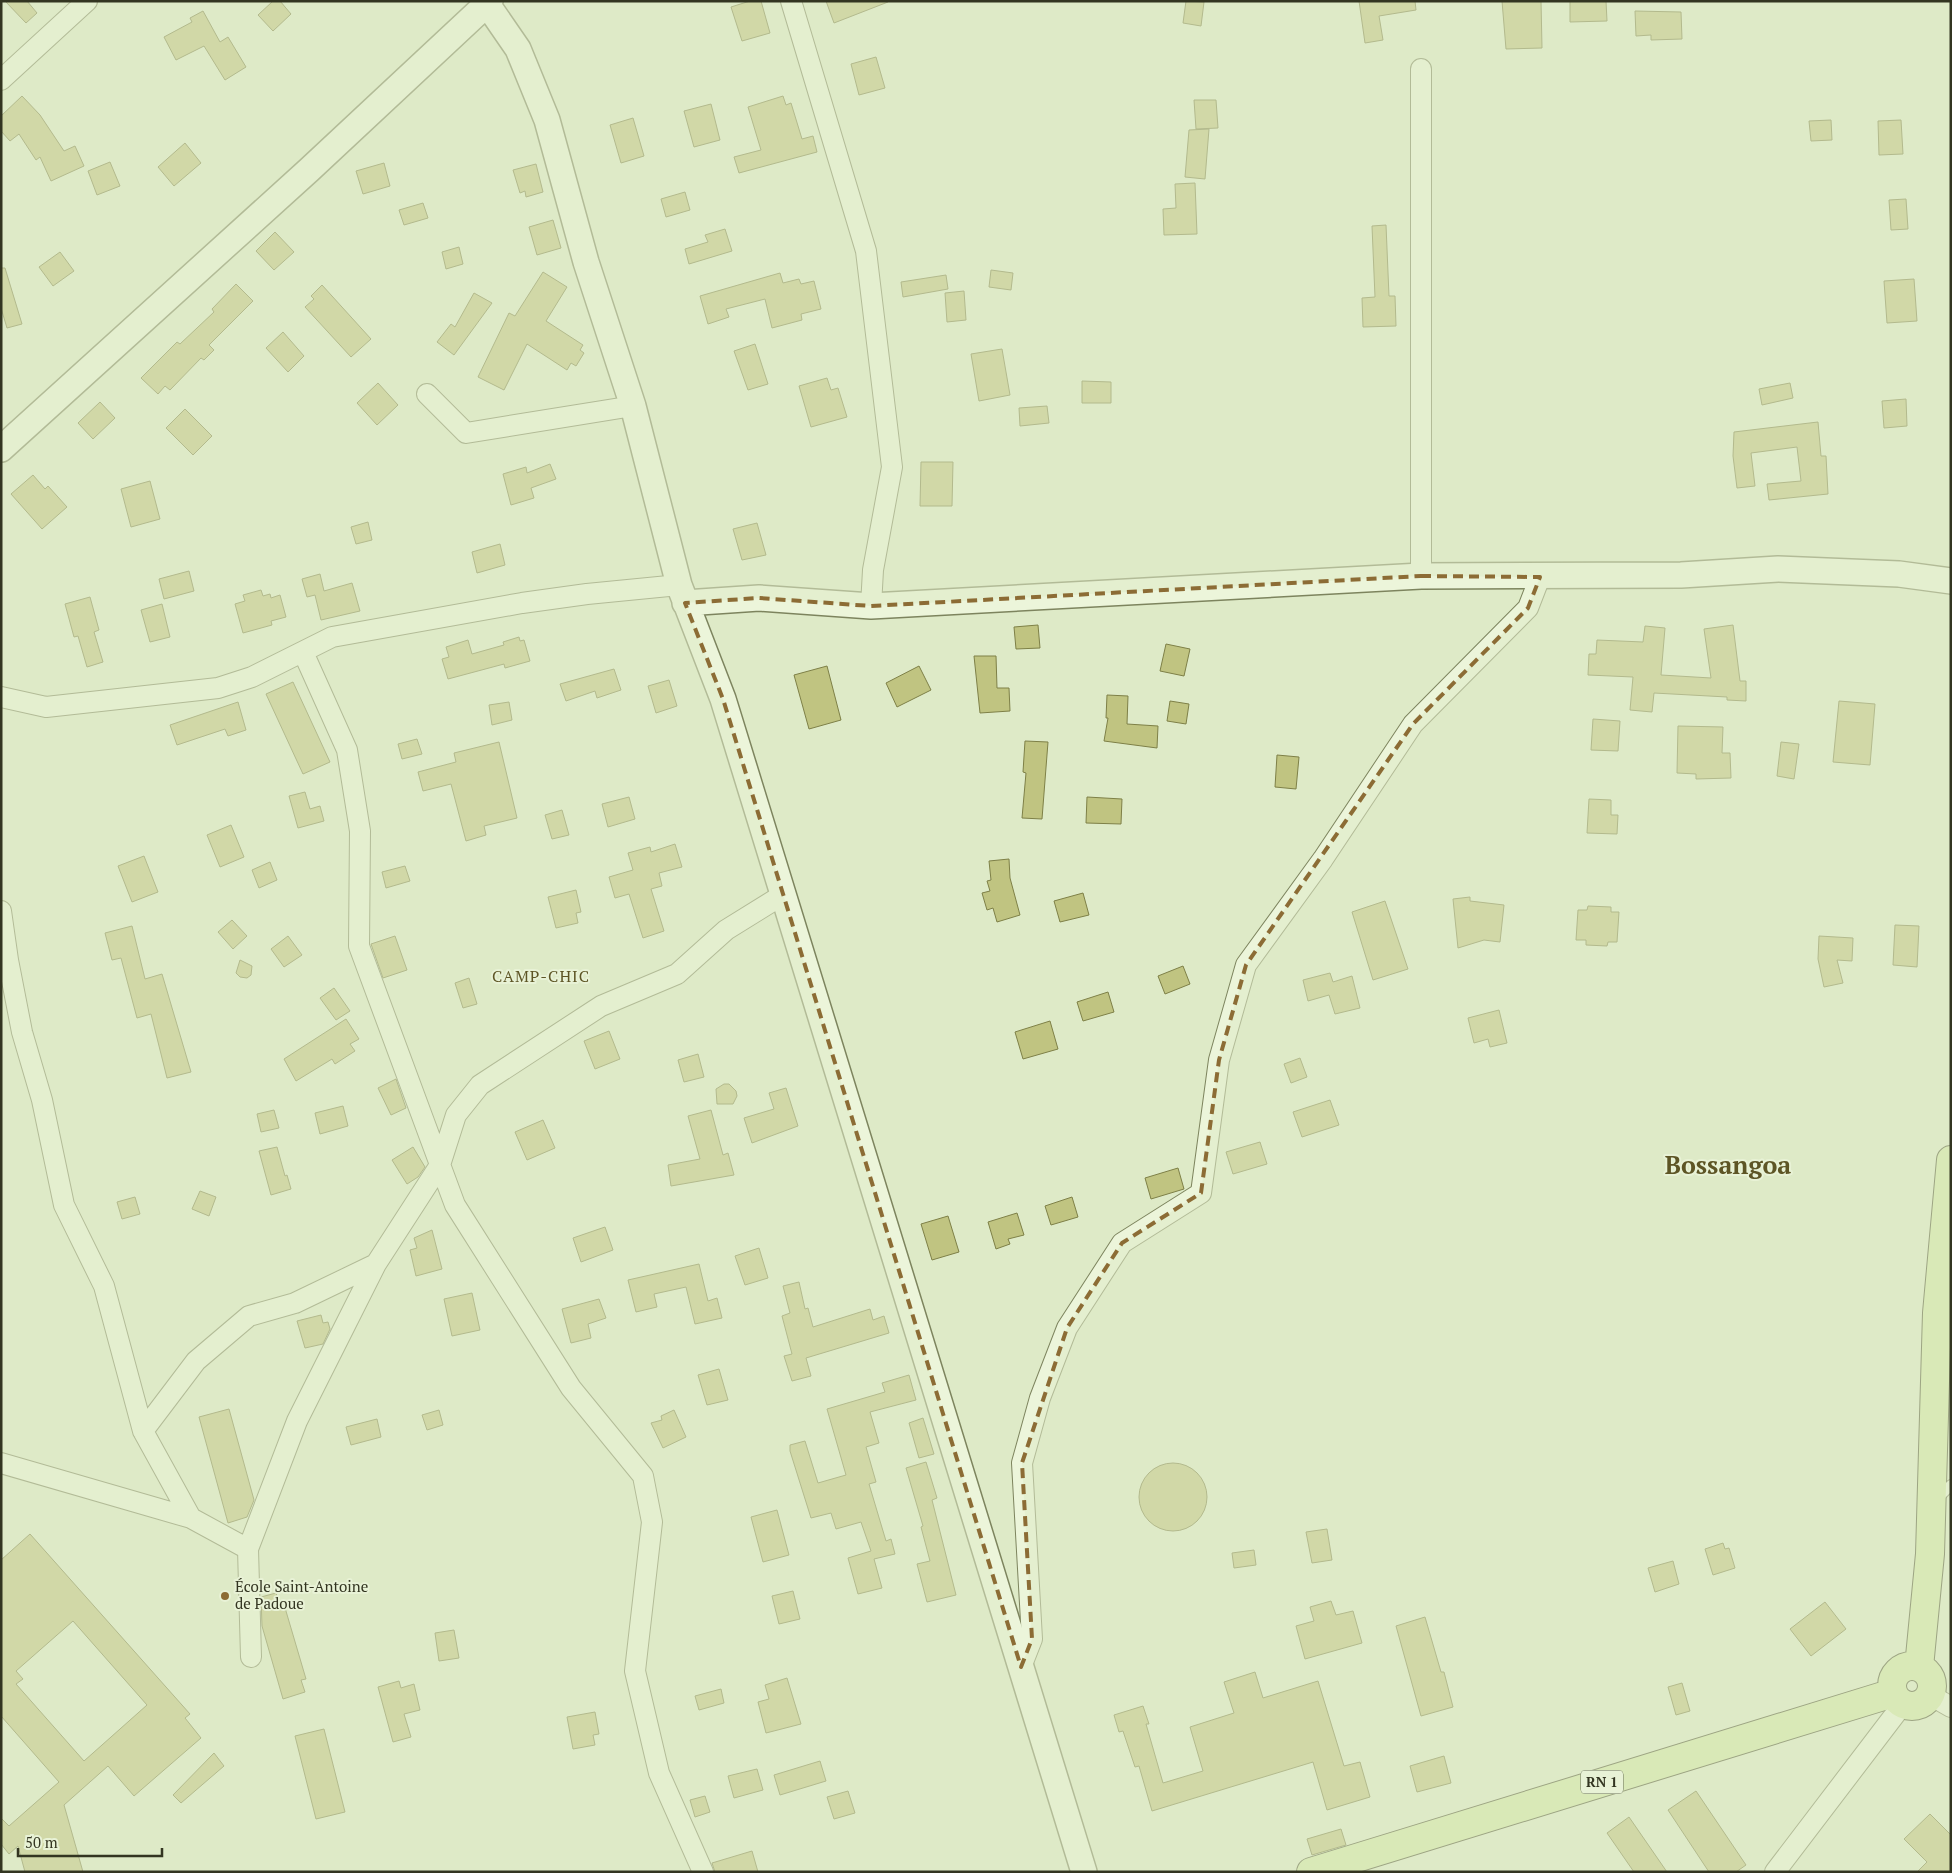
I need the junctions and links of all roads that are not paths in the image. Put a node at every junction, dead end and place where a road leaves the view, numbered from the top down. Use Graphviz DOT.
graph roads {
  1 [pos="87,1"];
  2 [pos="791,1"];
  3 [pos="487,2"];
  4 [pos="1421,69"];
  5 [pos="1,80"];
  6 [pos="428,394"];
  7 [pos="633,406"];
  8 [pos="1,448"];
  9 [pos="1421,576"];
  10 [pos="1540,577"];
  11 [pos="1951,580"];
  12 [pos="682,594"];
  13 [pos="871,606"];
  14 [pos="303,652"];
  15 [pos="1,698"];
  16 [pos="784,894"];
  17 [pos="1,911"];
  18 [pos="1951,1160"];
  19 [pos="440,1165"];
  20 [pos="376,1264"];
  21 [pos="143,1431"];
  22 [pos="1,1463"];
  23 [pos="1941,1494"];
  24 [pos="191,1518"];
  25 [pos="248,1548"];
  26 [pos="251,1657"];
  27 [pos="1021,1667"];
  28 [pos="1936,1685"];
  29 [pos="1898,1698"];
  30 [pos="703,1872"];
  31 [pos="1084,1872"];
  32 [pos="1311,1872"];
  33 [pos="1776,1872"];
  1 -- 5 [label="street"];
  2 -- 13 [label="street"];
  3 -- 7 [label="street"];
  3 -- 8 [label="street"];
  4 -- 9 [label="street"];
  6 -- 7 [label="street"];
  7 -- 12 [label="street"];
  9 -- 10 [label="street"];
  9 -- 13 [label="street"];
  10 -- 11 [label="street"];
  10 -- 27 [label="street"];
  12 -- 13 [label="street"];
  12 -- 14 [label="street"];
  12 -- 16 [label="street"];
  14 -- 15 [label="street"];
  14 -- 19 [label="street"];
  16 -- 19 [label="street"];
  16 -- 27 [label="street"];
  17 -- 21 [label="street"];
  18 -- 23 [label="main road"];
  19 -- 20 [label="street"];
  19 -- 30 [label="street"];
  20 -- 21 [label="street"];
  20 -- 25 [label="street"];
  21 -- 24 [label="street"];
  22 -- 24 [label="street"];
  23 -- 28 [label="main road"];
  24 -- 25 [label="street"];
  25 -- 26 [label="street"];
  27 -- 31 [label="street"];
  28 -- 29 [label="main road"];
  28 -- 29 [label="main road"];
  29 -- 32 [label="main road, RN 1"];
  29 -- 33 [label="street"];
}
